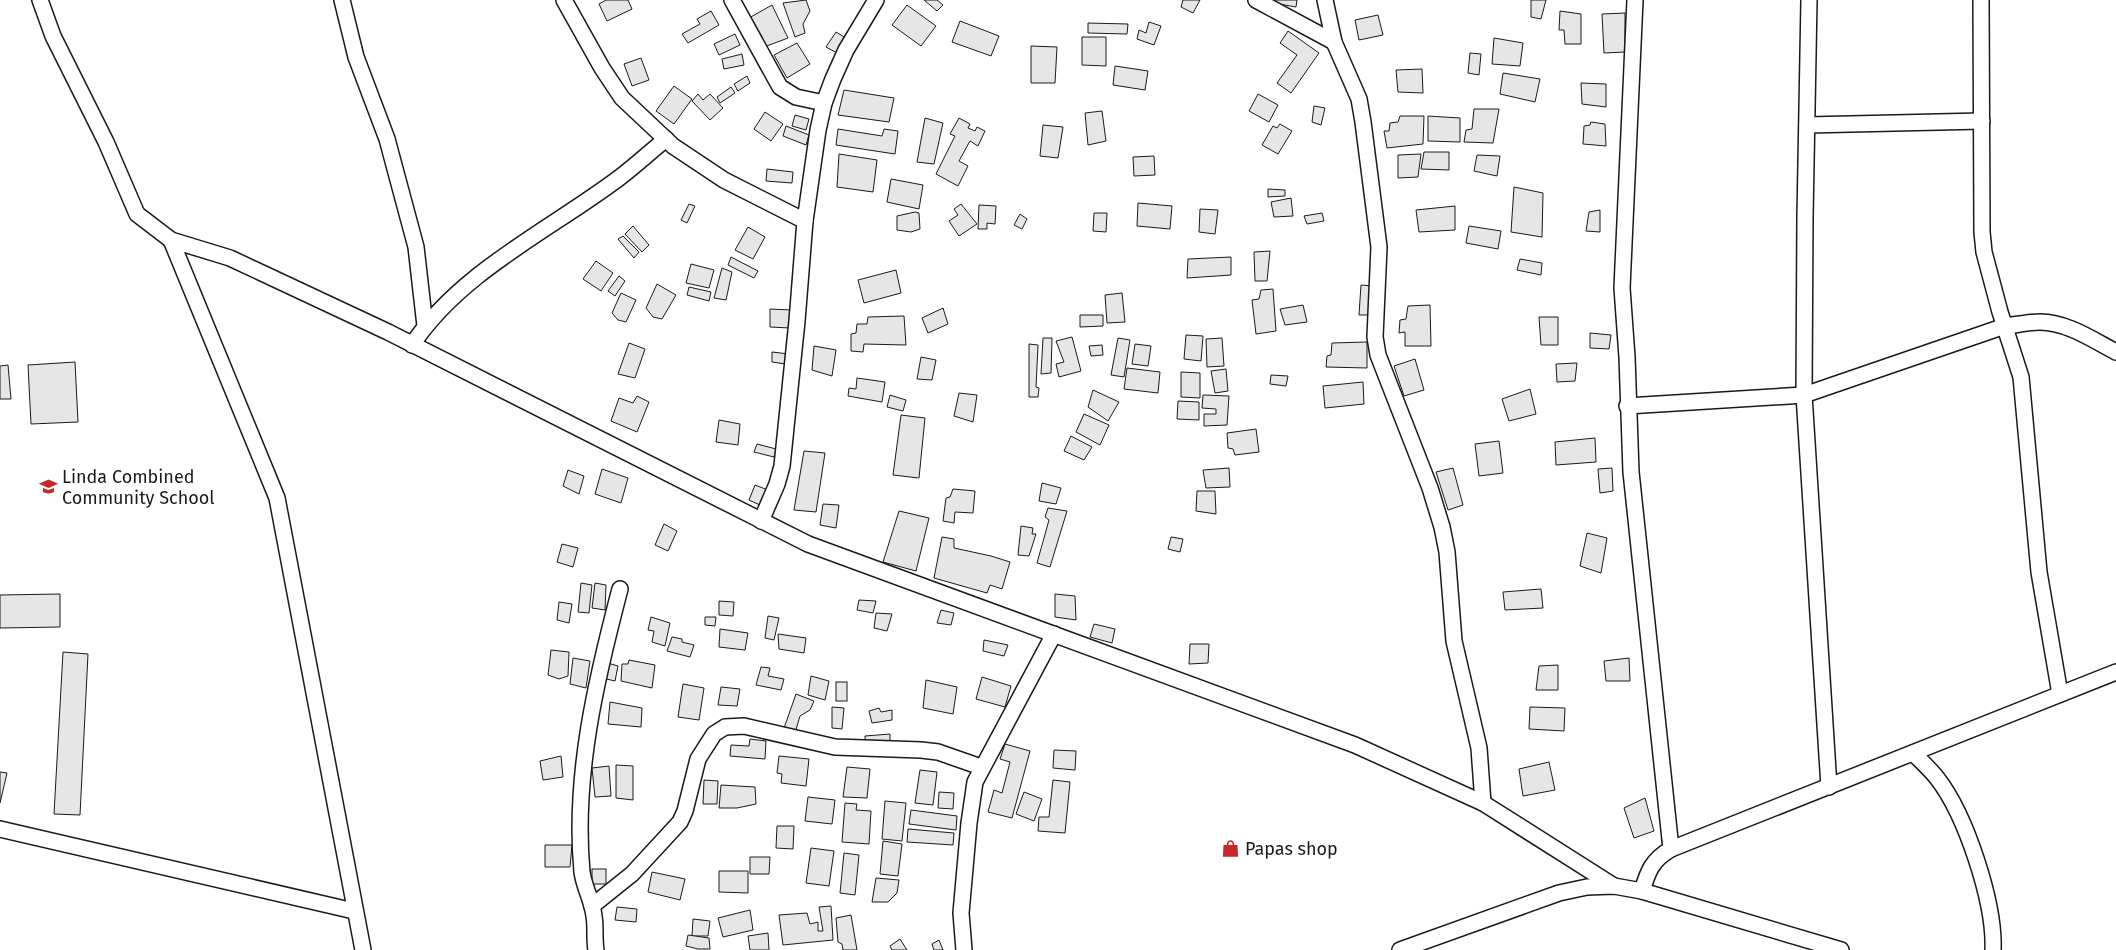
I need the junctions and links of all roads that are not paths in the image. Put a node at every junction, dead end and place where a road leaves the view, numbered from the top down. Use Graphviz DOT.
graph roads {
  1 [pos="40,0"];
  2 [pos="342,0"];
  3 [pos="564,0"];
  4 [pos="732,0"];
  5 [pos="876,0"];
  6 [pos="1256,0"];
  7 [pos="1324,0"];
  8 [pos="1635,0"];
  9 [pos="1810,0"];
  10 [pos="1981,0"];
  11 [pos="1334,42"];
  12 [pos="824,103"];
  13 [pos="1982,121"];
  14 [pos="1807,125"];
  15 [pos="666,139"];
  16 [pos="805,221"];
  17 [pos="171,240"];
  18 [pos="425,326"];
  19 [pos="2005,326"];
  20 [pos="412,346"];
  21 [pos="2116,352"];
  22 [pos="1804,395"];
  23 [pos="1627,406"];
  24 [pos="761,521"];
  25 [pos="620,589"];
  26 [pos="1054,634"];
  27 [pos="2116,672"];
  28 [pos="2060,694"];
  29 [pos="1913,753"];
  30 [pos="982,767"];
  31 [pos="1829,787"];
  32 [pos="1484,803"];
  33 [pos="0,829"];
  34 [pos="1671,849"];
  35 [pos="1614,886"];
  36 [pos="1642,891"];
  37 [pos="592,906"];
  38 [pos="354,911"];
  39 [pos="1804,944"];
  40 [pos="363,950"];
  41 [pos="596,950"];
  42 [pos="964,950"];
  43 [pos="1400,950"];
  44 [pos="1841,950"];
  45 [pos="1993,950"];
  1 -- 17 [label="street"];
  2 -- 18 [label="street"];
  3 -- 15 [label="street"];
  4 -- 12 [label="street"];
  5 -- 12 [label="street"];
  6 -- 11 [label="street"];
  7 -- 11 [label="street"];
  8 -- 23 [label="street"];
  9 -- 14 [label="street"];
  10 -- 13 [label="street"];
  11 -- 32 [label="street"];
  12 -- 16 [label="street"];
  13 -- 14 [label="street"];
  13 -- 19 [label="street"];
  14 -- 22 [label="street"];
  15 -- 16 [label="street"];
  15 -- 18 [label="street"];
  16 -- 24 [label="street"];
  17 -- 20 [label="street"];
  17 -- 38 [label="street"];
  18 -- 20 [label="street"];
  19 -- 21 [label="street"];
  19 -- 22 [label="street"];
  19 -- 28 [label="street"];
  20 -- 24 [label="street"];
  22 -- 23 [label="street"];
  22 -- 31 [label="street"];
  23 -- 34 [label="street"];
  24 -- 26 [label="street"];
  25 -- 37 [label="street"];
  26 -- 30 [label="street"];
  26 -- 32 [label="street"];
  27 -- 28 [label="street"];
  28 -- 29 [label="street"];
  29 -- 31 [label="street"];
  29 -- 45 [label="street"];
  30 -- 37 [label="street"];
  30 -- 42 [label="street"];
  31 -- 34 [label="street"];
  32 -- 35 [label="street"];
  33 -- 38 [label="street"];
  34 -- 36 [label="street"];
  35 -- 36 [label="street"];
  35 -- 43 [label="street"];
  36 -- 39 [label="street"];
  37 -- 41 [label="street"];
  38 -- 40 [label="street"];
  39 -- 44 [label="street"];
}
